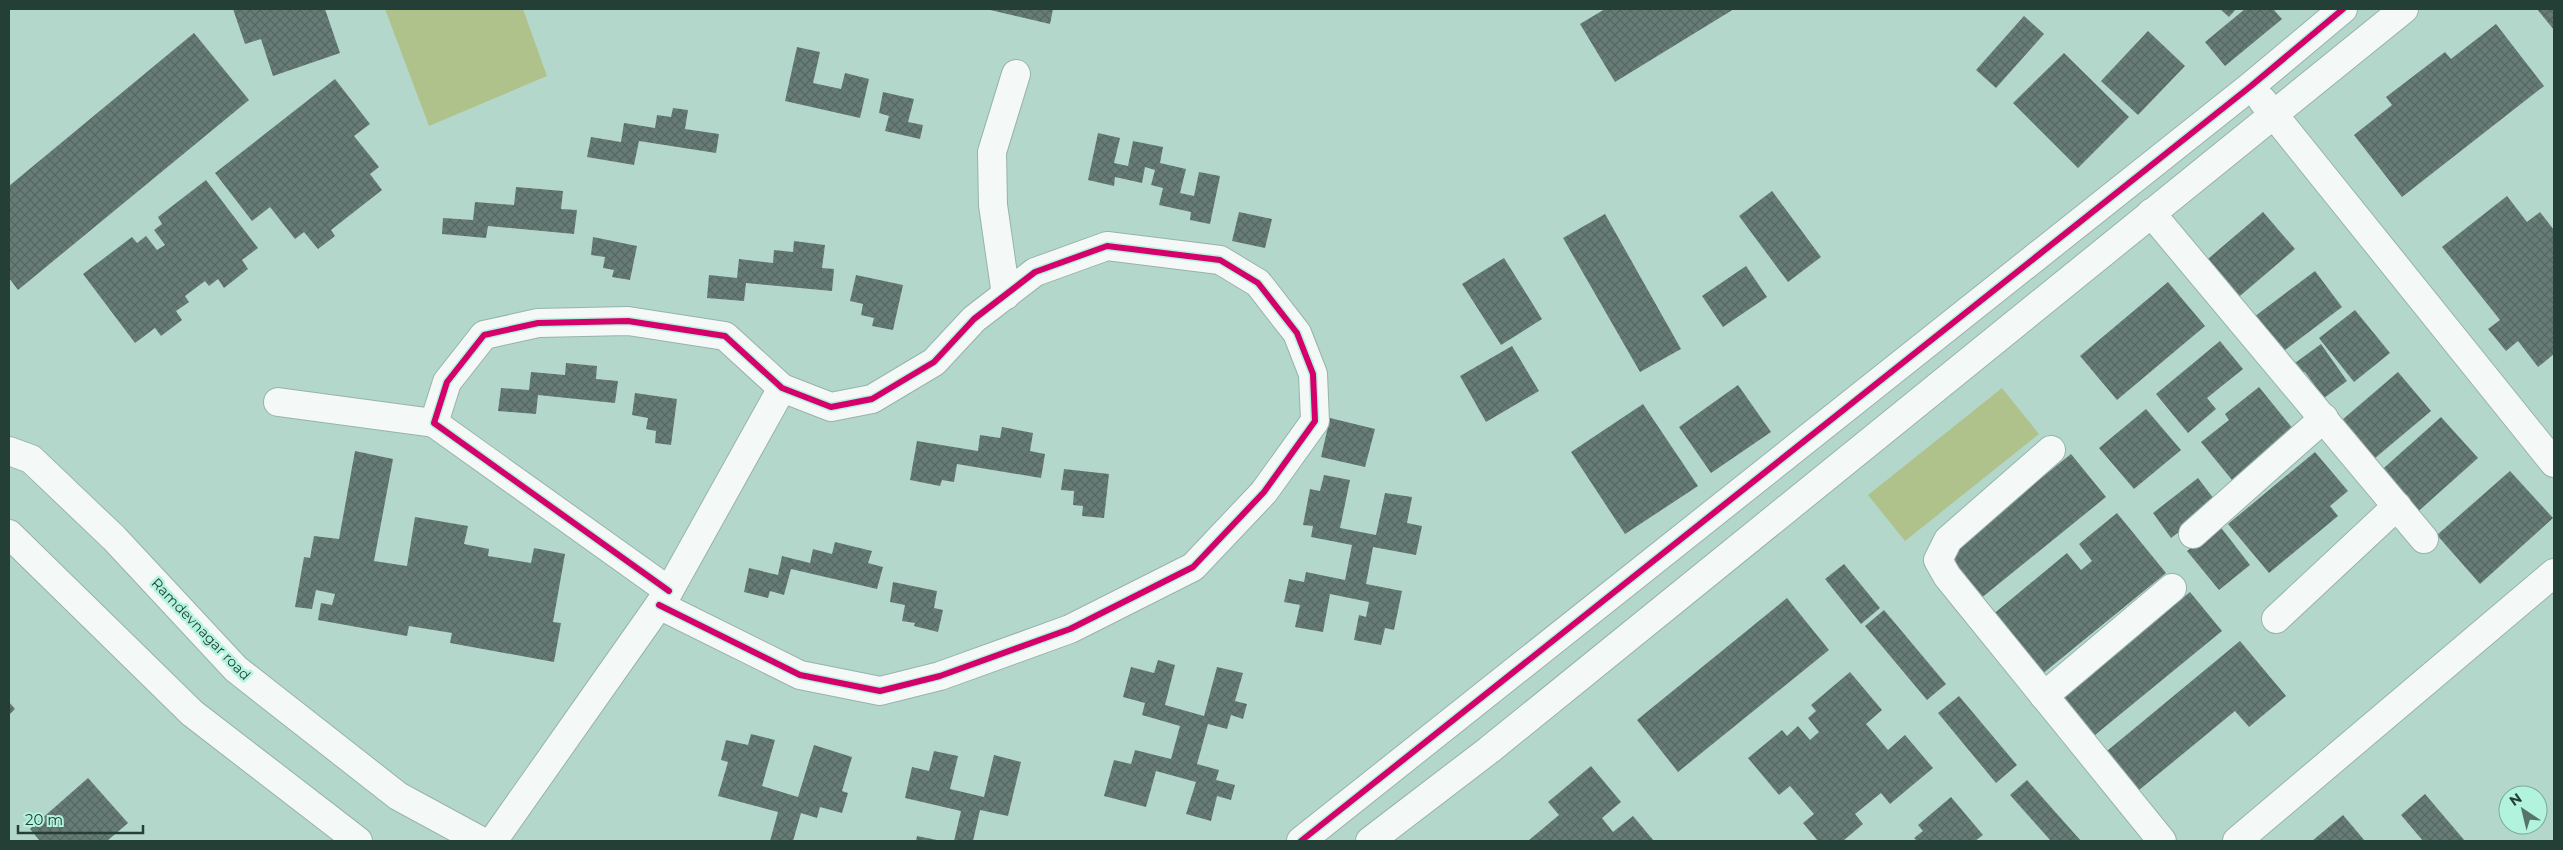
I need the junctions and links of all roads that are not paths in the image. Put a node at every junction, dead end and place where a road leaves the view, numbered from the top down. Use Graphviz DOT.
graph roads {
  1 [pos="2343,9"];
  2 [pos="2404,9"];
  3 [pos="1016,74"];
  4 [pos="2251,86"];
  5 [pos="2272,114"];
  6 [pos="2151,213"];
  7 [pos="1006,295"];
  8 [pos="782,388"];
  9 [pos="278,402"];
  10 [pos="2324,418"];
  11 [pos="434,423"];
  12 [pos="2051,450"];
  13 [pos="9,451"];
  14 [pos="2554,463"];
  15 [pos="2397,506"];
  16 [pos="9,534"];
  17 [pos="2193,534"];
  18 [pos="2424,539"];
  19 [pos="2554,573"];
  20 [pos="2172,588"];
  21 [pos="664,598"];
  22 [pos="2276,619"];
  23 [pos="2044,696"];
  24 [pos="358,841"];
  25 [pos="481,841"];
  26 [pos="493,841"];
  27 [pos="1300,841"];
  28 [pos="1370,841"];
  29 [pos="2162,841"];
  30 [pos="2237,841"];
  1 -- 4 [label="street"];
  2 -- 5 [label="street"];
  3 -- 7 [label="street"];
  4 -- 5 [label="street"];
  4 -- 27 [label="street"];
  5 -- 6 [label="street"];
  5 -- 14 [label="street"];
  6 -- 10 [label="street"];
  6 -- 28 [label="street"];
  7 -- 8 [label="street"];
  7 -- 21 [label="street"];
  8 -- 11 [label="street"];
  8 -- 21 [label="street"];
  9 -- 11 [label="street"];
  10 -- 15 [label="street"];
  10 -- 17 [label="street"];
  11 -- 21 [label="street"];
  12 -- 23 [label="street"];
  13 -- 25 [label="street, Ramdevnagar road"];
  15 -- 18 [label="street"];
  15 -- 22 [label="street"];
  16 -- 24 [label="street"];
  19 -- 30 [label="street"];
  20 -- 23 [label="street"];
  21 -- 26 [label="street"];
  23 -- 29 [label="street"];
}
